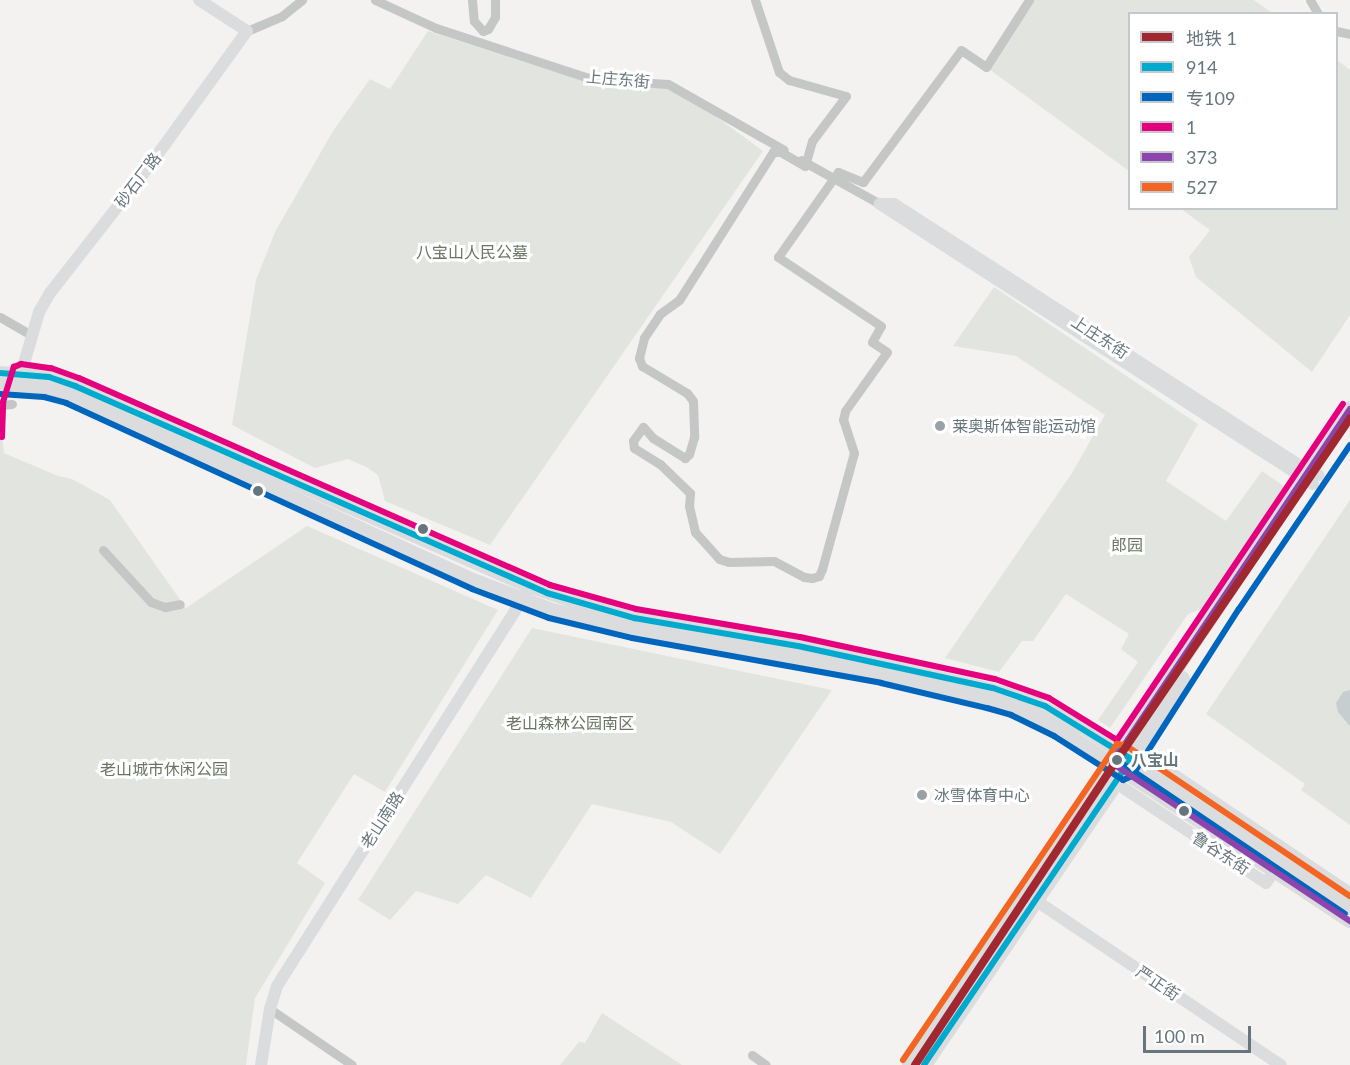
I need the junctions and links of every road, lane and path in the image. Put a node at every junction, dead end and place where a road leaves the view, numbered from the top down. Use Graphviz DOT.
graph roads {
  1 [pos="199,0"];
  2 [pos="302,0"];
  3 [pos="375,0"];
  4 [pos="472,0"];
  5 [pos="495,0"];
  6 [pos="755,0"];
  7 [pos="1029,0"];
  8 [pos="247,31"];
  9 [pos="880,204"];
  10 [pos="0,317"];
  11 [pos="31,335"];
  12 [pos="0,373"];
  13 [pos="19,379"];
  14 [pos="0,385"];
  15 [pos="12,404"];
  16 [pos="0,405"];
  17 [pos="1350,409"];
  18 [pos="1350,429"];
  19 [pos="1312,477"];
  20 [pos="103,550"];
  21 [pos="529,586"];
  22 [pos="524,600"];
  23 [pos="180,604"];
  24 [pos="1123,763"];
  25 [pos="1350,893"];
  26 [pos="1035,900"];
  27 [pos="1350,907"];
  28 [pos="1350,921"];
  29 [pos="270,1009"];
  30 [pos="752,1055"];
  31 [pos="261,1065"];
  32 [pos="352,1065"];
  33 [pos="766,1065"];
  34 [pos="910,1065"];
  35 [pos="924,1065"];
  36 [pos="1281,1065"];
  1 -- 8 [label="main road"];
  2 -- 8 [label="street"];
  3 -- 9 [label="street, 上庄东街"];
  4 -- 5 [label="street"];
  6 -- 7 [label="street"];
  8 -- 11 [label="main road, 砂石厂路"];
  9 -- 19 [label="main road, 上庄东街"];
  10 -- 11 [label="street"];
  11 -- 13 [label="main road, 砂石厂路"];
  12 -- 13 [label="main road"];
  13 -- 14 [label="main road"];
  13 -- 21 [label="main road"];
  13 -- 22 [label="main road"];
  15 -- 16 [label="street"];
  17 -- 19 [label="highway"];
  18 -- 19 [label="highway"];
  19 -- 24 [label="highway"];
  20 -- 23 [label="street"];
  21 -- 22 [label="main road, 老山南路"];
  21 -- 24 [label="main road"];
  22 -- 24 [label="main road"];
  22 -- 29 [label="main road, 老山南路"];
  24 -- 25 [label="main road"];
  24 -- 26 [label="highway"];
  24 -- 27 [label="main road, 鲁谷东街"];
  24 -- 28 [label="main road, 鲁谷东街"];
  24 -- 34 [label="highway"];
  26 -- 35 [label="highway"];
  26 -- 36 [label="main road, 严正街"];
  29 -- 31 [label="main road, 老山南路"];
  29 -- 32 [label="street"];
  30 -- 33 [label="street"];
}
